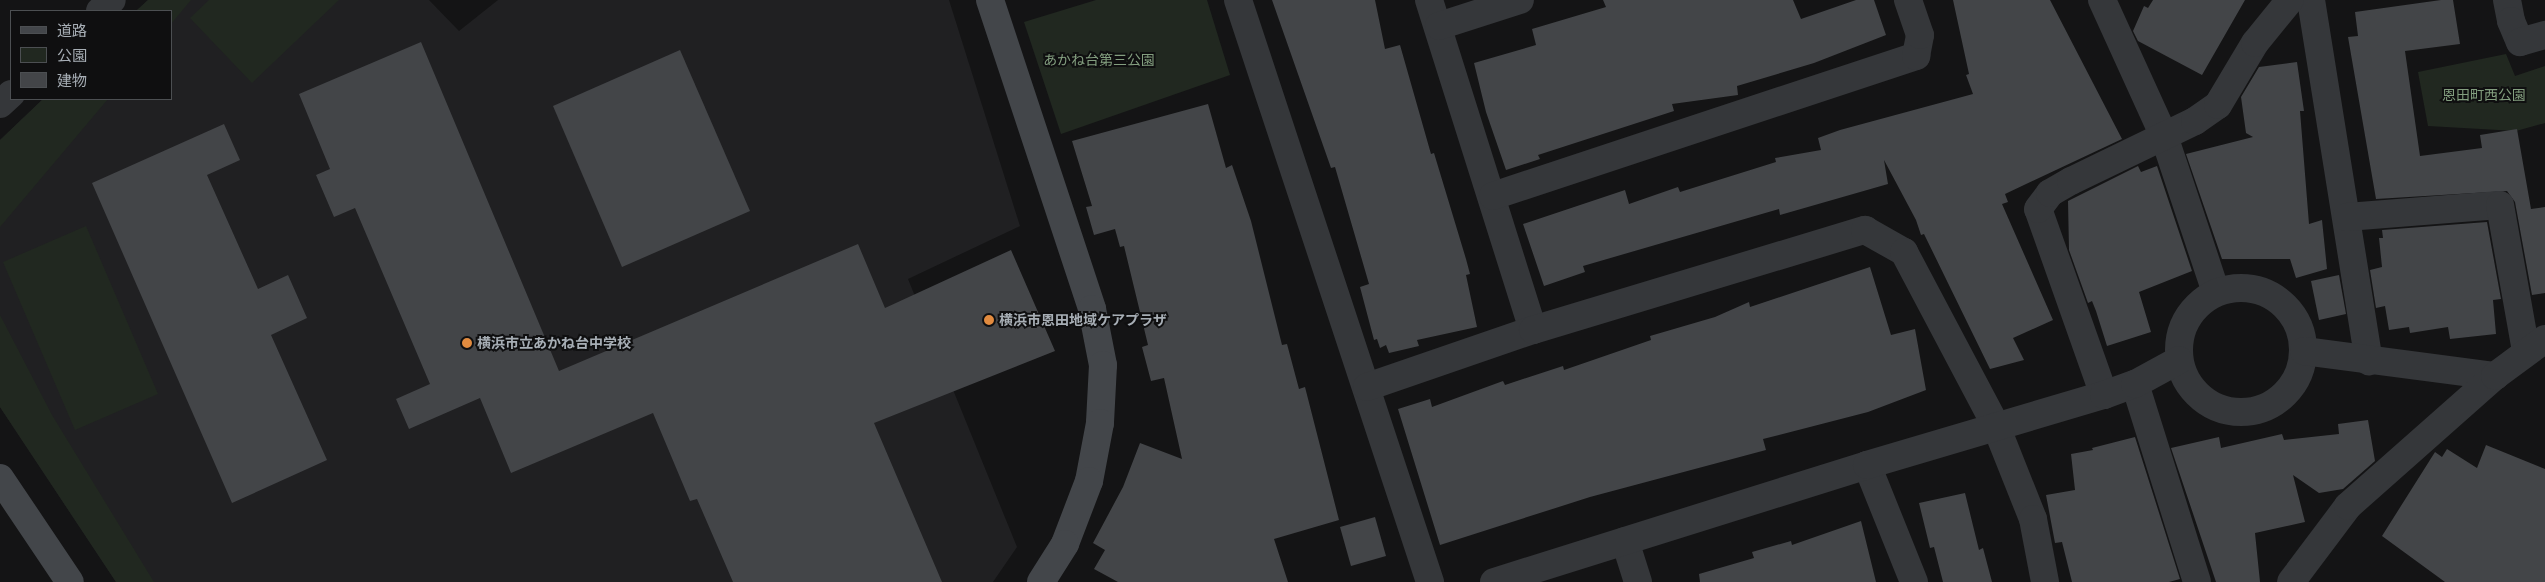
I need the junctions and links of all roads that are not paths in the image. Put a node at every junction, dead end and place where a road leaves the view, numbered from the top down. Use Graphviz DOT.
graph roads {
  1 [pos="112,0"];
  2 [pos="990,0"];
  3 [pos="1238,0"];
  4 [pos="1429,0"];
  5 [pos="1520,0"];
  6 [pos="1908,0"];
  7 [pos="2290,0"];
  8 [pos="2311,0"];
  9 [pos="2507,0"];
  10 [pos="2105,2"];
  11 [pos="101,10"];
  12 [pos="1439,26"];
  13 [pos="2545,35"];
  14 [pos="10,95"];
  15 [pos="0,104"];
  16 [pos="2164,136"];
  17 [pos="1493,196"];
  18 [pos="2347,217"];
  19 [pos="2216,292"];
  20 [pos="1533,330"];
  21 [pos="2536,345"];
  22 [pos="2304,351"];
  23 [pos="2179,360"];
  24 [pos="2369,361"];
  25 [pos="2495,376"];
  26 [pos="2136,384"];
  27 [pos="1367,387"];
  28 [pos="2104,395"];
  29 [pos="1996,426"];
  30 [pos="1867,465"];
  31 [pos="0,478"];
  32 [pos="1625,541"];
  33 [pos="68,582"];
  34 [pos="1042,582"];
  35 [pos="1430,582"];
  36 [pos="1494,582"];
  37 [pos="1638,582"];
  38 [pos="1914,582"];
  39 [pos="2045,582"];
  40 [pos="2197,582"];
  41 [pos="2291,582"];
  1 -- 11 [label="street"];
  2 -- 34 [label="street"];
  3 -- 27 [label="street"];
  4 -- 12 [label="street"];
  5 -- 12 [label="street"];
  6 -- 17 [label="street"];
  7 -- 16 [label="street"];
  8 -- 18 [label="street"];
  9 -- 13 [label="street"];
  10 -- 16 [label="street"];
  12 -- 17 [label="street"];
  14 -- 15 [label="street"];
  16 -- 19 [label="street"];
  16 -- 28 [label="street"];
  17 -- 20 [label="street"];
  18 -- 21 [label="street"];
  18 -- 24 [label="street"];
  19 -- 22 [label="street"];
  19 -- 23 [label="street"];
  20 -- 27 [label="street"];
  20 -- 29 [label="street"];
  21 -- 25 [label="street"];
  22 -- 23 [label="street"];
  22 -- 24 [label="street"];
  23 -- 26 [label="street"];
  24 -- 25 [label="street"];
  25 -- 41 [label="street"];
  26 -- 28 [label="street"];
  26 -- 40 [label="street"];
  27 -- 35 [label="street"];
  28 -- 29 [label="street"];
  29 -- 30 [label="street"];
  29 -- 39 [label="street"];
  30 -- 32 [label="street"];
  30 -- 38 [label="street"];
  31 -- 33 [label="street"];
  32 -- 36 [label="street"];
  32 -- 37 [label="street"];
}
